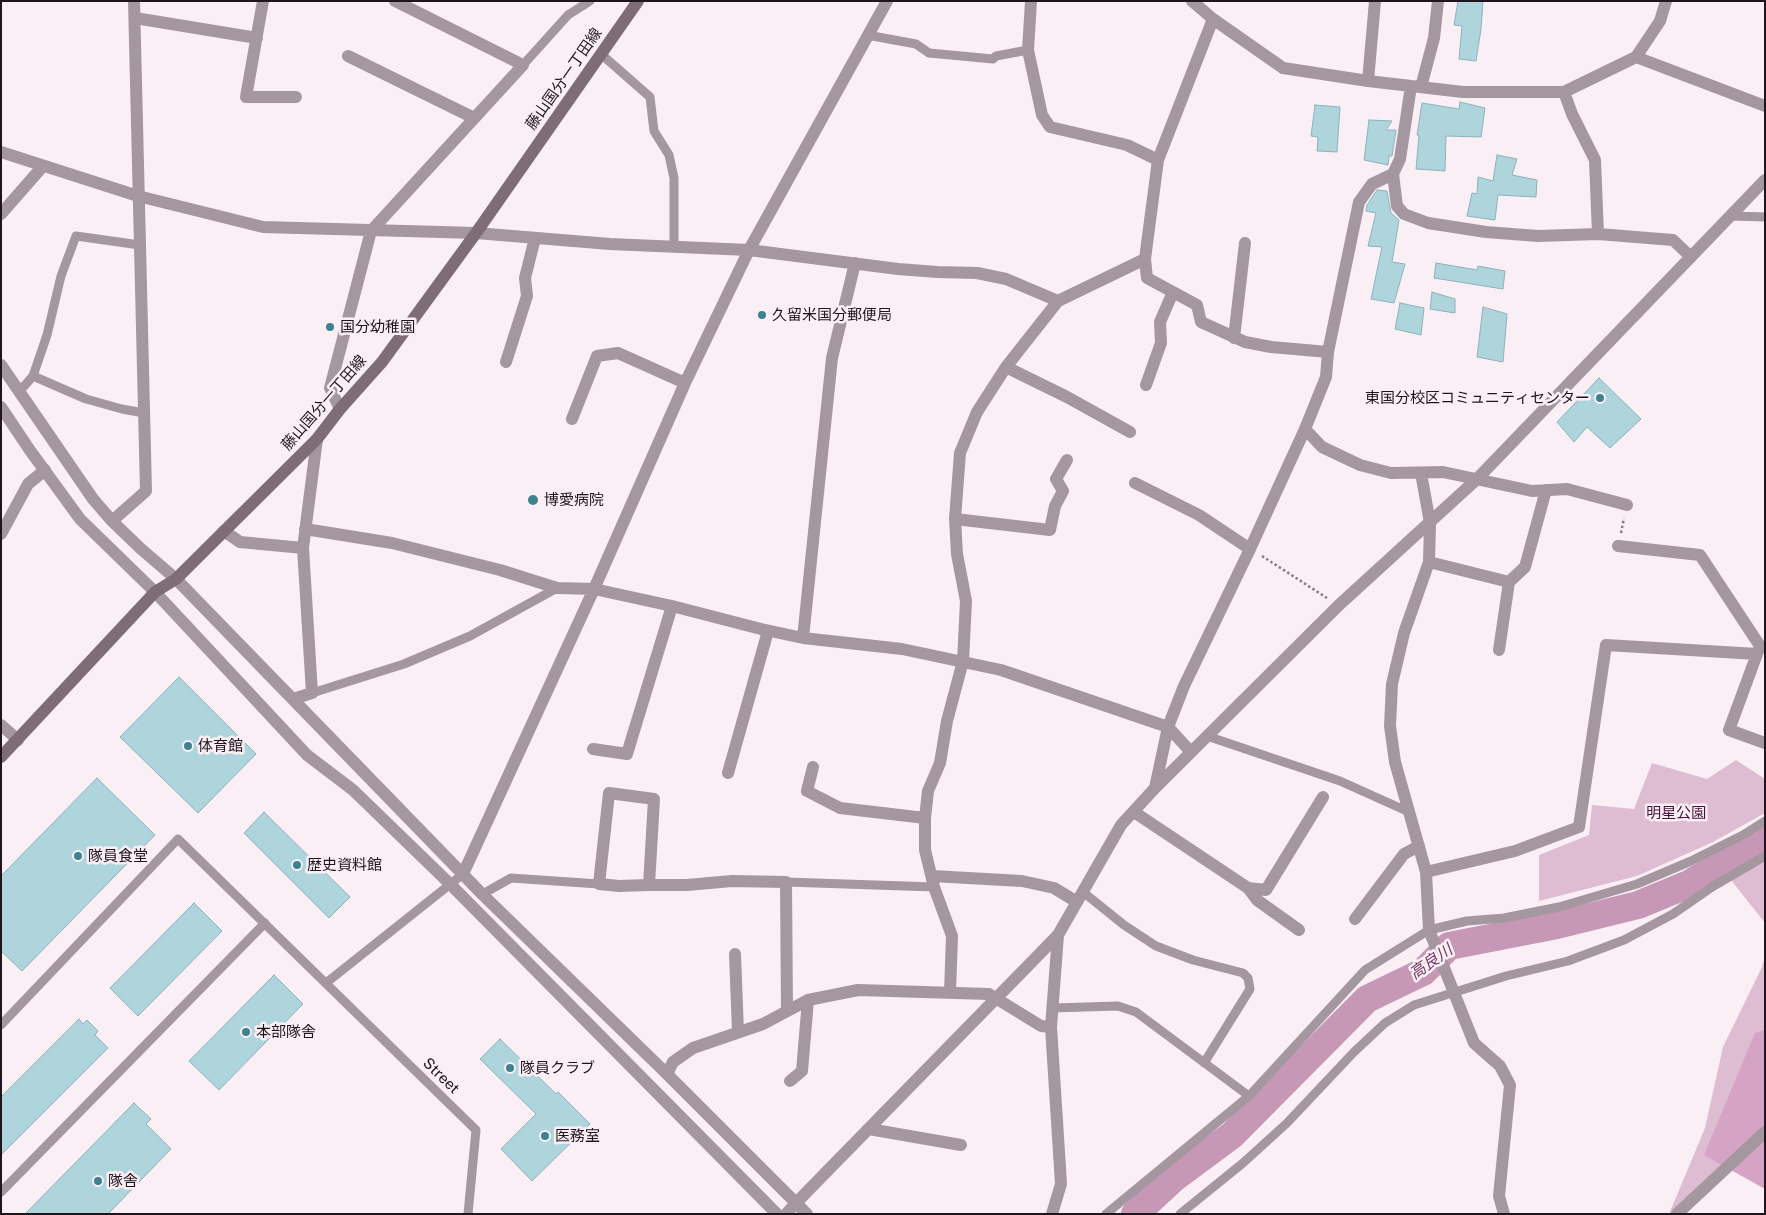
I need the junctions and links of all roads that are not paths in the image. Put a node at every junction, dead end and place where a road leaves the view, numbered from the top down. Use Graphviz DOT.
graph roads {
  1 [pos="134,1"];
  2 [pos="263,1"];
  3 [pos="395,1"];
  4 [pos="590,1"];
  5 [pos="638,1"];
  6 [pos="887,1"];
  7 [pos="1031,1"];
  8 [pos="1192,1"];
  9 [pos="1375,1"];
  10 [pos="1438,1"];
  11 [pos="1666,1"];
  12 [pos="135,18"];
  13 [pos="1213,19"];
  14 [pos="867,36"];
  15 [pos="257,38"];
  16 [pos="1028,50"];
  17 [pos="601,54"];
  18 [pos="348,56"];
  19 [pos="1636,57"];
  20 [pos="523,65"];
  21 [pos="1368,81"];
  22 [pos="1416,87"];
  23 [pos="1564,92"];
  24 [pos="296,96"];
  25 [pos="1765,106"];
  26 [pos="474,118"];
  27 [pos="1,152"];
  28 [pos="1158,160"];
  29 [pos="43,166"];
  30 [pos="1393,174"];
  31 [pos="1765,180"];
  32 [pos="138,196"];
  33 [pos="1,214"];
  34 [pos="1730,216"];
  35 [pos="1765,217"];
  36 [pos="371,230"];
  37 [pos="476,233"];
  38 [pos="1598,234"];
  39 [pos="535,238"];
  40 [pos="1245,243"];
  41 [pos="140,245"];
  42 [pos="674,246"];
  43 [pos="749,250"];
  44 [pos="1691,257"];
  45 [pos="1145,259"];
  46 [pos="855,263"];
  47 [pos="1173,292"];
  48 [pos="1058,301"];
  49 [pos="1234,338"];
  50 [pos="1328,352"];
  51 [pos="506,362"];
  52 [pos="1,365"];
  53 [pos="1006,367"];
  54 [pos="33,376"];
  55 [pos="685,383"];
  56 [pos="1146,385"];
  57 [pos="20,392"];
  58 [pos="1,407"];
  59 [pos="340,409"];
  60 [pos="144,413"];
  61 [pos="572,419"];
  62 [pos="1305,429"];
  63 [pos="1130,432"];
  64 [pos="317,439"];
  65 [pos="1067,460"];
  66 [pos="44,470"];
  67 [pos="1422,473"];
  68 [pos="1477,479"];
  69 [pos="1135,483"];
  70 [pos="1546,490"];
  71 [pos="1627,505"];
  72 [pos="955,519"];
  73 [pos="112,522"];
  74 [pos="1430,523"];
  75 [pos="305,529"];
  76 [pos="224,531"];
  77 [pos="1,534"];
  78 [pos="1618,546"];
  79 [pos="303,548"];
  80 [pos="1250,549"];
  81 [pos="1429,562"];
  82 [pos="176,579"];
  83 [pos="1509,582"];
  84 [pos="557,588"];
  85 [pos="594,589"];
  86 [pos="155,592"];
  87 [pos="672,606"];
  88 [pos="768,630"];
  89 [pos="803,638"];
  90 [pos="1499,650"];
  91 [pos="1757,654"];
  92 [pos="963,661"];
  93 [pos="312,694"];
  94 [pos="293,699"];
  95 [pos="1,725"];
  96 [pos="1168,727"];
  97 [pos="1207,736"];
  98 [pos="18,740"];
  99 [pos="1765,743"];
  100 [pos="593,749"];
  101 [pos="1191,752"];
  102 [pos="1,757"];
  103 [pos="813,767"];
  104 [pos="728,772"];
  105 [pos="1155,788"];
  106 [pos="1323,797"];
  107 [pos="1134,812"];
  108 [pos="1409,812"];
  109 [pos="925,818"];
  110 [pos="1765,821"];
  111 [pos="1419,846"];
  112 [pos="1765,856"];
  113 [pos="1426,872"];
  114 [pos="463,874"];
  115 [pos="786,882"];
  116 [pos="933,882"];
  117 [pos="450,884"];
  118 [pos="599,884"];
  119 [pos="649,885"];
  120 [pos="1248,888"];
  121 [pos="483,895"];
  122 [pos="1080,897"];
  123 [pos="1355,918"];
  124 [pos="265,923"];
  125 [pos="1299,930"];
  126 [pos="1429,930"];
  127 [pos="1058,935"];
  128 [pos="735,954"];
  129 [pos="326,983"];
  130 [pos="950,992"];
  131 [pos="1455,993"];
  132 [pos="996,999"];
  133 [pos="808,1000"];
  134 [pos="1052,1008"];
  135 [pos="787,1011"];
  136 [pos="1,1025"];
  137 [pos="1051,1027"];
  138 [pos="738,1032"];
  139 [pos="1204,1063"];
  140 [pos="667,1074"];
  141 [pos="790,1081"];
  142 [pos="1249,1096"];
  143 [pos="869,1129"];
  144 [pos="1765,1132"];
  145 [pos="961,1145"];
  146 [pos="1,1192"];
  147 [pos="796,1203"];
  148 [pos="468,1214"];
  149 [pos="776,1214"];
  150 [pos="786,1214"];
  151 [pos="806,1214"];
  152 [pos="1052,1214"];
  153 [pos="1106,1214"];
  154 [pos="1180,1214"];
  155 [pos="1504,1214"];
  156 [pos="1677,1214"];
  1 -- 12 [label="street"];
  2 -- 15 [label="street"];
  3 -- 20 [label="street"];
  4 -- 20 [label="lane"];
  5 -- 17 [label="main road, 藤山国分一丁田線"];
  6 -- 14 [label="street"];
  7 -- 16 [label="street"];
  8 -- 13 [label="street"];
  9 -- 21 [label="street"];
  10 -- 22 [label="street"];
  11 -- 19 [label="street"];
  12 -- 15 [label="street"];
  12 -- 32 [label="street"];
  13 -- 21 [label="street"];
  13 -- 28 [label="street"];
  14 -- 16 [label="lane"];
  14 -- 43 [label="street"];
  15 -- 24 [label="street"];
  16 -- 28 [label="street"];
  17 -- 37 [label="main road, 藤山国分一丁田線"];
  17 -- 42 [label="lane"];
  18 -- 26 [label="street"];
  19 -- 23 [label="street"];
  19 -- 25 [label="street"];
  20 -- 26 [label="street"];
  21 -- 22 [label="street"];
  22 -- 23 [label="street"];
  22 -- 30 [label="street"];
  23 -- 38 [label="street"];
  26 -- 36 [label="street"];
  27 -- 29 [label="street"];
  28 -- 45 [label="street"];
  29 -- 32 [label="street"];
  29 -- 33 [label="street"];
  30 -- 38 [label="street"];
  30 -- 50 [label="street"];
  31 -- 34 [label="street"];
  32 -- 36 [label="street"];
  32 -- 41 [label="street"];
  34 -- 35 [label="lane"];
  34 -- 44 [label="street"];
  36 -- 37 [label="street"];
  36 -- 59 [label="street"];
  37 -- 39 [label="street"];
  37 -- 59 [label="main road, 藤山国分一丁田線"];
  38 -- 44 [label="street"];
  39 -- 42 [label="street"];
  39 -- 51 [label="street"];
  40 -- 49 [label="street"];
  41 -- 54 [label="lane"];
  41 -- 60 [label="street"];
  42 -- 43 [label="street"];
  43 -- 46 [label="street"];
  43 -- 55 [label="street"];
  44 -- 68 [label="street"];
  45 -- 47 [label="street"];
  45 -- 48 [label="street"];
  46 -- 48 [label="street"];
  46 -- 89 [label="street"];
  47 -- 49 [label="street"];
  47 -- 56 [label="street"];
  48 -- 53 [label="street"];
  49 -- 50 [label="street"];
  50 -- 62 [label="street"];
  52 -- 57 [label="street"];
  53 -- 63 [label="street"];
  53 -- 72 [label="street"];
  54 -- 57 [label="lane"];
  54 -- 60 [label="lane"];
  55 -- 61 [label="street"];
  55 -- 85 [label="street"];
  57 -- 73 [label="street"];
  58 -- 66 [label="street"];
  59 -- 64 [label="main road, 藤山国分一丁田線"];
  60 -- 73 [label="street"];
  62 -- 67 [label="street"];
  62 -- 80 [label="street"];
  64 -- 75 [label="street"];
  64 -- 76 [label="main road, 藤山国分一丁田線"];
  65 -- 72 [label="street"];
  66 -- 77 [label="street"];
  66 -- 86 [label="street"];
  67 -- 68 [label="street"];
  67 -- 74 [label="street"];
  68 -- 70 [label="street"];
  68 -- 74 [label="street"];
  69 -- 80 [label="street"];
  70 -- 71 [label="street"];
  70 -- 83 [label="street"];
  72 -- 92 [label="street"];
  73 -- 82 [label="street"];
  74 -- 81 [label="street"];
  74 -- 97 [label="street"];
  75 -- 79 [label="street"];
  75 -- 84 [label="street"];
  76 -- 79 [label="street"];
  76 -- 82 [label="main road, 藤山国分一丁田線"];
  78 -- 91 [label="street"];
  79 -- 93 [label="street"];
  80 -- 96 [label="street"];
  81 -- 83 [label="street"];
  81 -- 108 [label="street"];
  82 -- 86 [label="main road, 藤山国分一丁田線"];
  82 -- 94 [label="street"];
  83 -- 90 [label="street"];
  84 -- 85 [label="street"];
  84 -- 93 [label="lane"];
  85 -- 87 [label="street"];
  85 -- 114 [label="street"];
  86 -- 98 [label="main road, 藤山国分一丁田線"];
  86 -- 117 [label="street"];
  87 -- 88 [label="street"];
  87 -- 100 [label="street"];
  88 -- 89 [label="street"];
  88 -- 104 [label="street"];
  89 -- 92 [label="street"];
  91 -- 99 [label="street"];
  91 -- 113 [label="street"];
  92 -- 96 [label="street"];
  92 -- 109 [label="street"];
  93 -- 94 [label="street"];
  94 -- 114 [label="street"];
  95 -- 98 [label="street"];
  96 -- 101 [label="street"];
  96 -- 105 [label="street"];
  97 -- 101 [label="street"];
  97 -- 108 [label="lane"];
  98 -- 102 [label="main road, 藤山国分一丁田線"];
  101 -- 105 [label="street"];
  103 -- 109 [label="street"];
  105 -- 107 [label="street"];
  106 -- 120 [label="street"];
  107 -- 120 [label="street"];
  107 -- 122 [label="street"];
  108 -- 111 [label="street"];
  109 -- 116 [label="street"];
  110 -- 126 [label="lane"];
  111 -- 113 [label="street"];
  111 -- 123 [label="street"];
  112 -- 131 [label="lane"];
  113 -- 126 [label="street"];
  114 -- 117 [label="lane"];
  114 -- 121 [label="street"];
  115 -- 116 [label="lane"];
  115 -- 119 [label="street"];
  115 -- 135 [label="street"];
  116 -- 122 [label="street"];
  116 -- 130 [label="street"];
  117 -- 129 [label="lane"];
  117 -- 149 [label="street"];
  118 -- 119 [label="street"];
  118 -- 119 [label="street"];
  118 -- 121 [label="lane"];
  120 -- 125 [label="street"];
  121 -- 140 [label="street"];
  122 -- 127 [label="street"];
  122 -- 139 [label="lane"];
  124 -- 129 [label="lane"];
  124 -- 136 [label="lane"];
  124 -- 146 [label="lane"];
  126 -- 131 [label="street"];
  126 -- 142 [label="lane"];
  127 -- 132 [label="street"];
  127 -- 134 [label="street"];
  128 -- 138 [label="street"];
  129 -- 148 [label="lane, Street"];
  130 -- 132 [label="street"];
  130 -- 133 [label="street"];
  131 -- 154 [label="lane"];
  131 -- 155 [label="street"];
  132 -- 137 [label="street"];
  132 -- 143 [label="street"];
  133 -- 135 [label="street"];
  133 -- 141 [label="street"];
  134 -- 137 [label="street"];
  134 -- 139 [label="lane"];
  135 -- 138 [label="street"];
  137 -- 152 [label="street"];
  138 -- 140 [label="street"];
  139 -- 142 [label="lane"];
  140 -- 147 [label="street"];
  142 -- 153 [label="lane"];
  143 -- 145 [label="street"];
  143 -- 147 [label="street"];
  144 -- 156 [label="street"];
  147 -- 150 [label="street"];
  147 -- 151 [label="street"];
}
